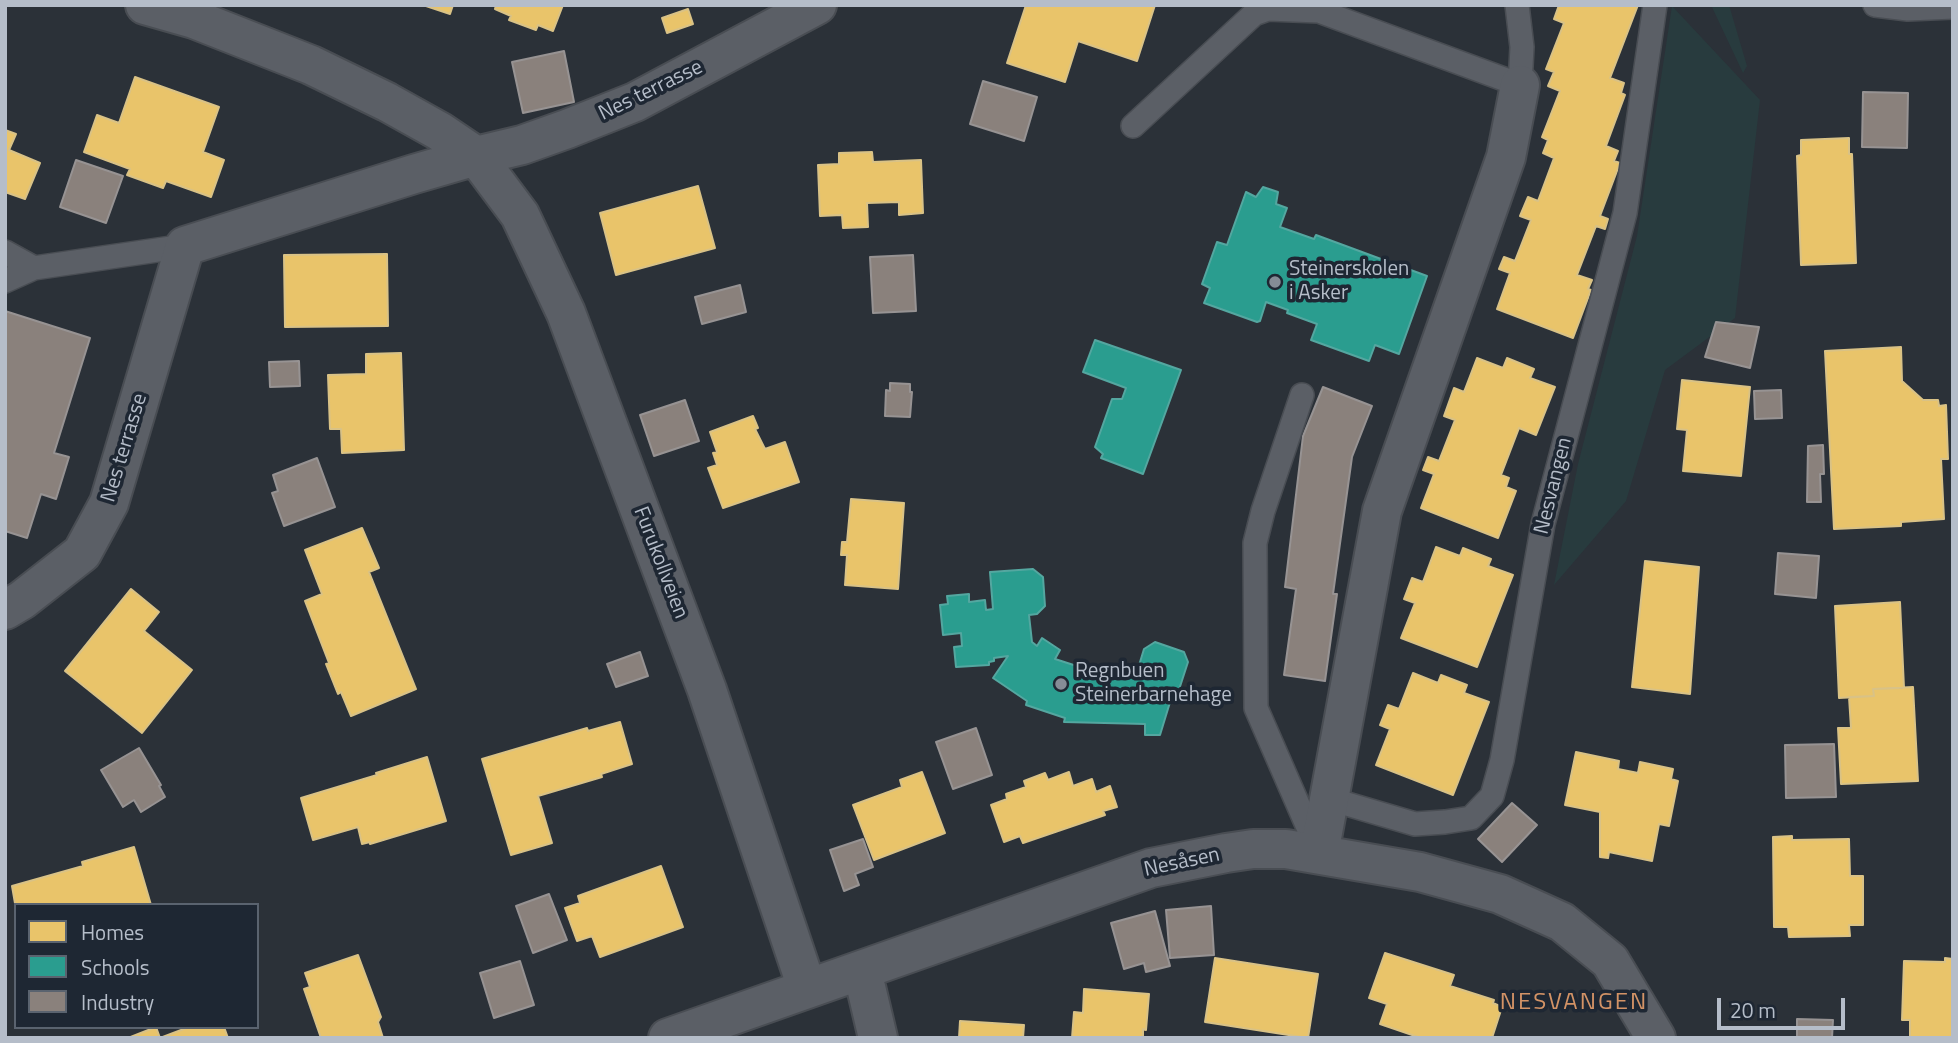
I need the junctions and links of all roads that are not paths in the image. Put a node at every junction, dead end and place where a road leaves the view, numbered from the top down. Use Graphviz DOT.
graph roads {
  1 [pos="145,5"];
  2 [pos="817,5"];
  3 [pos="1517,5"];
  4 [pos="1655,5"];
  5 [pos="1875,5"];
  6 [pos="1953,7"];
  7 [pos="1520,85"];
  8 [pos="1133,126"];
  9 [pos="476,156"];
  10 [pos="185,246"];
  11 [pos="5,252"];
  12 [pos="34,268"];
  13 [pos="5,281"];
  14 [pos="1302,396"];
  15 [pos="5,610"];
  16 [pos="1330,799"];
  17 [pos="1320,854"];
  18 [pos="862,970"];
  19 [pos="807,988"];
  20 [pos="1645,1033"];
  21 [pos="668,1038"];
  22 [pos="878,1038"];
  1 -- 9 [label="street"];
  2 -- 9 [label="street, Nes terrasse"];
  3 -- 7 [label="lane"];
  4 -- 16 [label="lane, Nesvangen"];
  5 -- 6 [label="lane"];
  7 -- 8 [label="lane"];
  7 -- 16 [label="street"];
  9 -- 10 [label="street, Nes terrasse"];
  9 -- 19 [label="street, Furukollveien"];
  10 -- 12 [label="lane, Nes terrasse"];
  10 -- 15 [label="street, Nes terrasse"];
  11 -- 12 [label="lane"];
  12 -- 13 [label="lane, Nes terrasse"];
  14 -- 17 [label="lane"];
  16 -- 17 [label="street"];
  17 -- 18 [label="street, Nesåsen"];
  17 -- 20 [label="street, Nesåsen"];
  18 -- 19 [label="street, Nesåsen"];
  18 -- 22 [label="street"];
  19 -- 21 [label="street, Nesåsen"];
}
